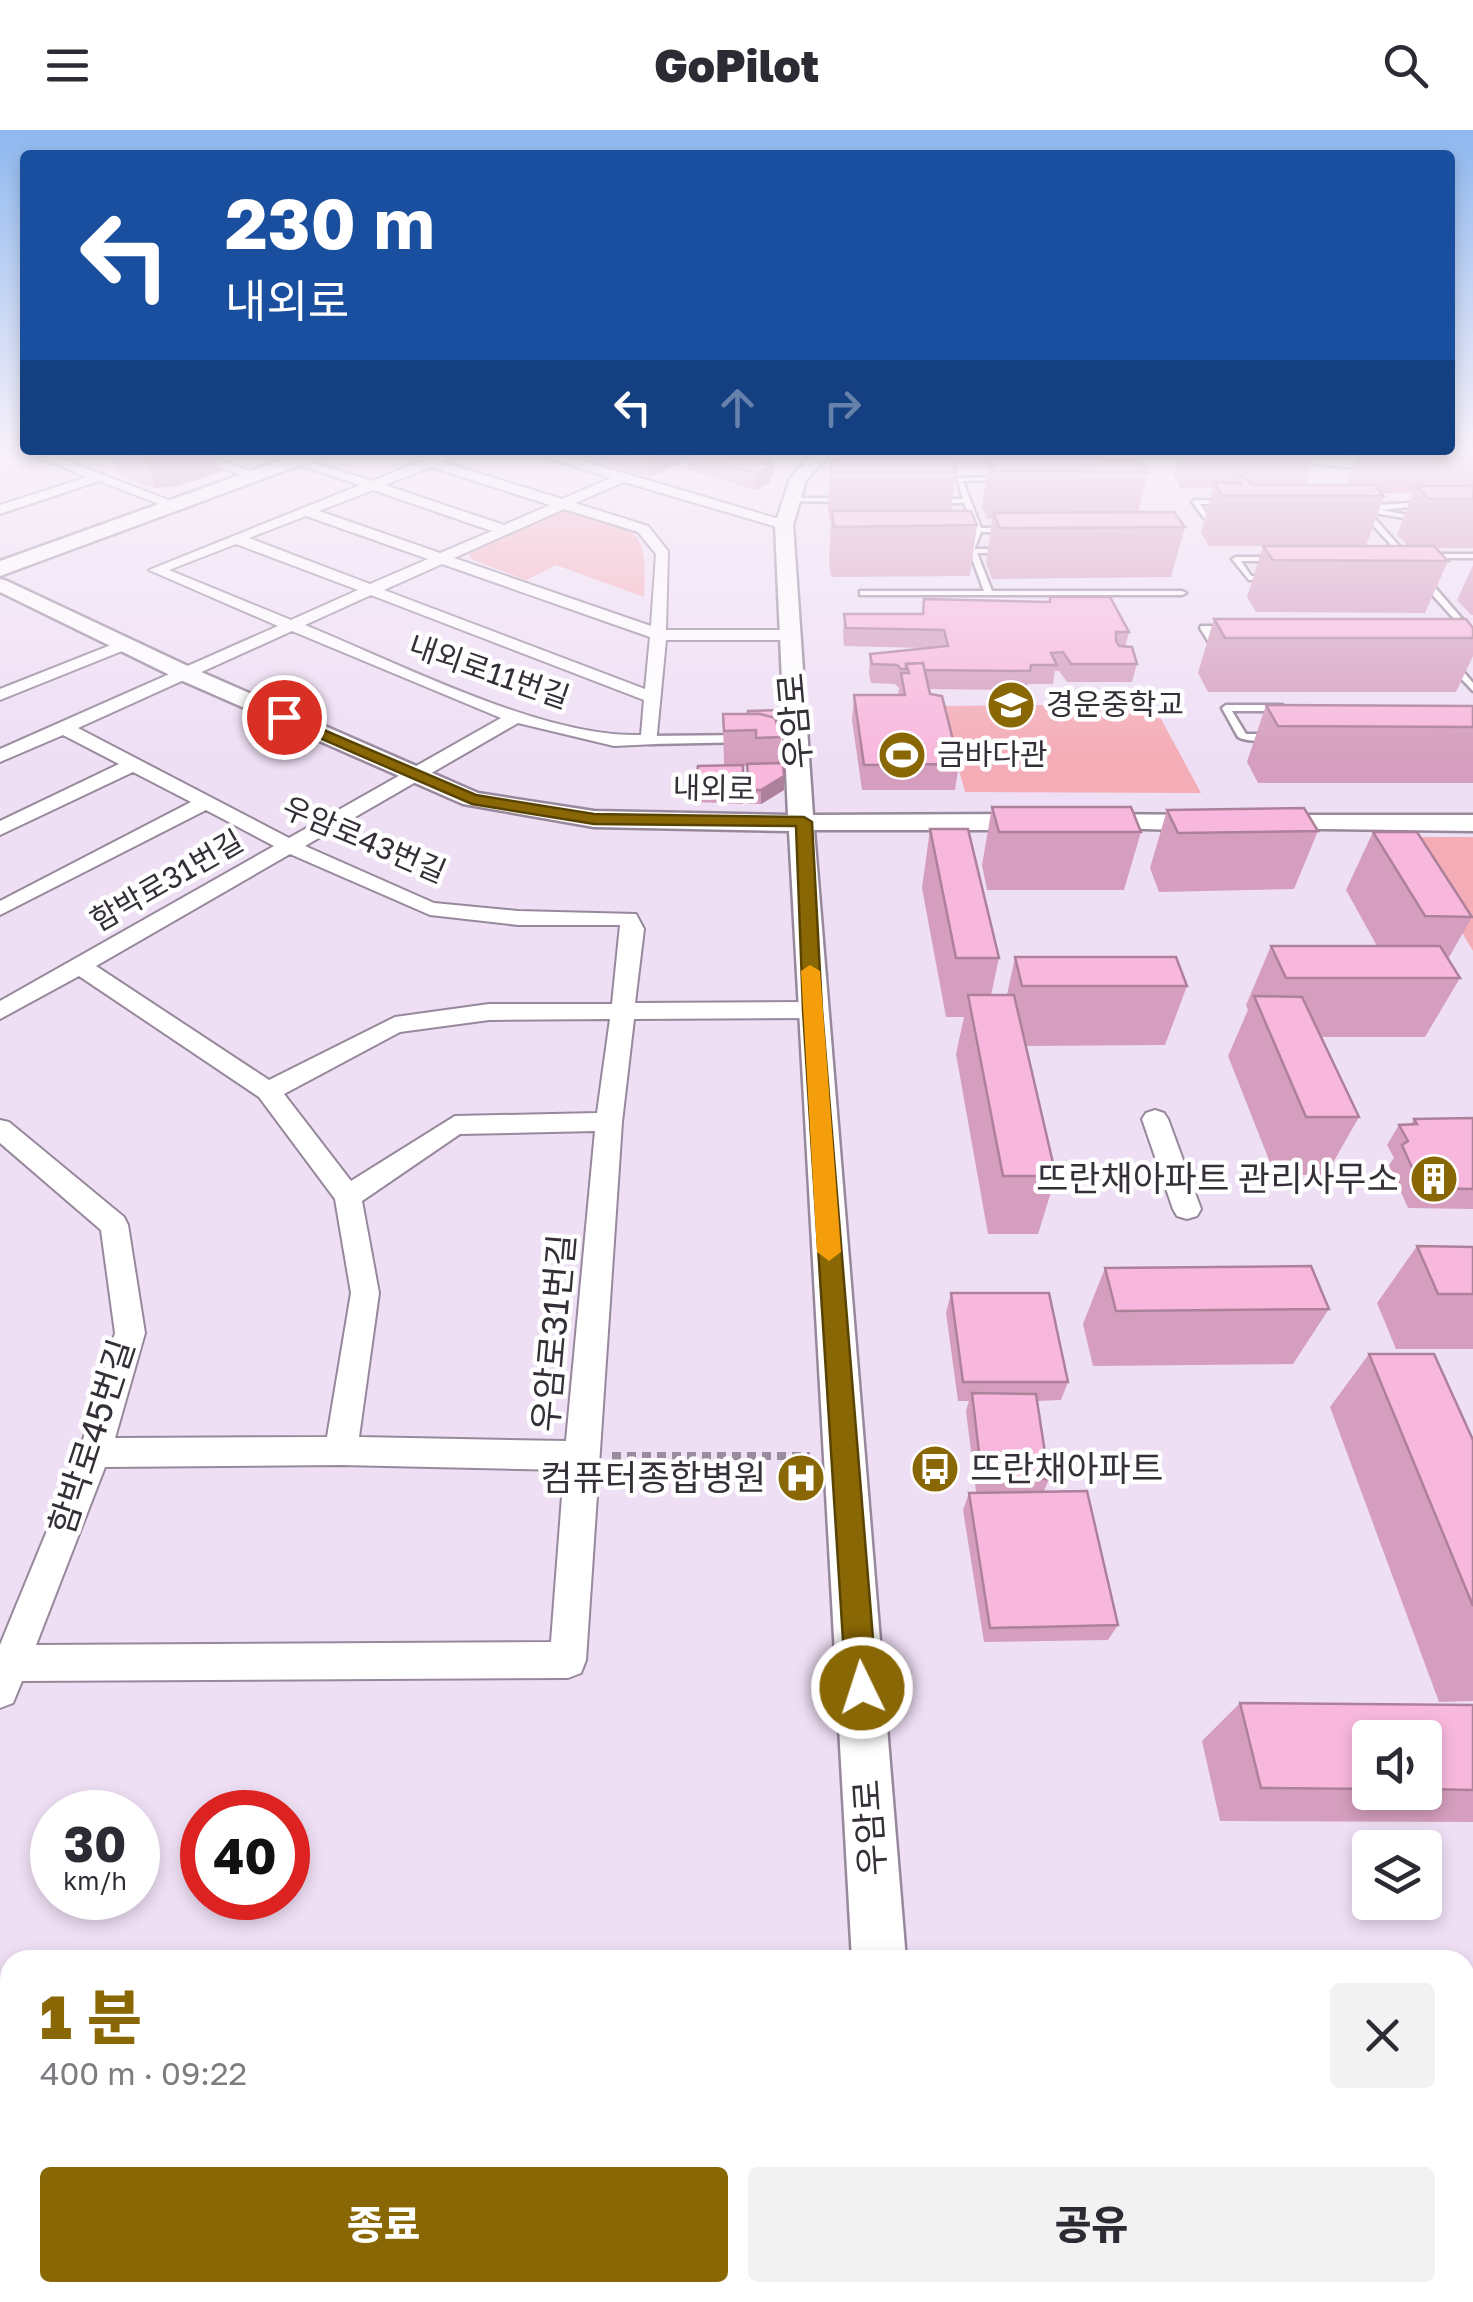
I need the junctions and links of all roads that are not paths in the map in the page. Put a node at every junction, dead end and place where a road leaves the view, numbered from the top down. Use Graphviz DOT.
graph roads {
  1 [pos="44,552"];
  2 [pos="200,552"];
  3 [pos="272,552"];
  4 [pos="426,552"];
  5 [pos="454,552"];
  6 [pos="661,552"];
  7 [pos="787,552"];
  8 [pos="974,552"];
  9 [pos="1400,552"];
  10 [pos="1473,556"];
  11 [pos="442,558"];
  12 [pos="1405,558"];
  13 [pos="1293,560"];
  14 [pos="1388,560"];
  15 [pos="0,569"];
  16 [pos="1288,578"];
  17 [pos="1404,579"];
  18 [pos="1423,579"];
  19 [pos="0,586"];
  20 [pos="370,590"];
  21 [pos="989,592"];
  22 [pos="1182,592"];
  23 [pos="863,593"];
  24 [pos="290,626"];
  25 [pos="1243,628"];
  26 [pos="1438,629"];
  27 [pos="1457,629"];
  28 [pos="1473,634"];
  29 [pos="660,635"];
  30 [pos="788,635"];
  31 [pos="126,644"];
  32 [pos="1236,650"];
  33 [pos="184,673"];
  34 [pos="1473,688"];
  35 [pos="0,695"];
  36 [pos="654,698"];
  37 [pos="1302,708"];
  38 [pos="515,717"];
  39 [pos="64,728"];
  40 [pos="1282,737"];
  41 [pos="650,740"];
  42 [pos="760,740"];
  43 [pos="0,756"];
  44 [pos="137,764"];
  45 [pos="416,776"];
  46 [pos="208,802"];
  47 [pos="804,822"];
  48 [pos="1473,823"];
  49 [pos="0,829"];
  50 [pos="289,846"];
  51 [pos="0,909"];
  52 [pos="80,966"];
  53 [pos="0,1010"];
  54 [pos="812,1010"];
  55 [pos="625,1011"];
  56 [pos="268,1090"];
  57 [pos="1156,1119"];
  58 [pos="610,1122"];
  59 [pos="2,1133"];
  60 [pos="348,1197"];
  61 [pos="1187,1209"];
  62 [pos="341,1451"];
  63 [pos="95,1453"];
  64 [pos="581,1456"];
  65 [pos="4,1672"];
  66 [pos="878,1950"];
  1 -- 15 [label="main road"];
  2 -- 24 [label="street, 내외로11번길"];
  3 -- 20 [label="street, 내외로11번길"];
  4 -- 11 [label="street"];
  5 -- 11 [label="street"];
  6 -- 29 [label="street"];
  7 -- 30 [label="street, 우암로"];
  8 -- 21 [label="lane"];
  9 -- 12 [label="lane"];
  10 -- 12 [label="lane"];
  11 -- 20 [label="street"];
  11 -- 29 [label="street"];
  12 -- 14 [label="lane"];
  12 -- 18 [label="lane"];
  13 -- 16 [label="lane"];
  17 -- 18 [label="lane"];
  18 -- 27 [label="lane"];
  19 -- 31 [label="street, 내외로"];
  20 -- 24 [label="street"];
  20 -- 36 [label="street, 내외로11번길"];
  21 -- 22 [label="lane"];
  21 -- 23 [label="lane"];
  24 -- 33 [label="street"];
  24 -- 38 [label="street, 내외로11번길"];
  25 -- 32 [label="lane"];
  26 -- 27 [label="lane"];
  27 -- 28 [label="lane"];
  27 -- 34 [label="lane"];
  29 -- 30 [label="street"];
  29 -- 36 [label="street"];
  30 -- 47 [label="street, 우암로"];
  31 -- 33 [label="street, 내외로"];
  31 -- 35 [label="street"];
  33 -- 39 [label="street"];
  33 -- 45 [label="street, 내외로"];
  36 -- 41 [label="street"];
  37 -- 40 [label="lane"];
  38 -- 41 [label="street, 내외로11번길"];
  38 -- 45 [label="street, 함박로31번길"];
  39 -- 43 [label="street"];
  39 -- 44 [label="street, 우암로43번길"];
  41 -- 42 [label="street, 내외로11번길"];
  44 -- 46 [label="street, 우암로43번길"];
  44 -- 49 [label="street"];
  45 -- 47 [label="street, 내외로"];
  45 -- 50 [label="street, 함박로31번길"];
  46 -- 50 [label="street, 우암로43번길"];
  46 -- 51 [label="street"];
  47 -- 48 [label="street, 내외로"];
  47 -- 54 [label="street, 우암로"];
  50 -- 52 [label="street, 함박로31번길"];
  50 -- 55 [label="street, 우암로43번길"];
  52 -- 53 [label="street, 함박로31번길"];
  52 -- 56 [label="street"];
  54 -- 55 [label="street"];
  54 -- 66 [label="street, 우암로"];
  55 -- 56 [label="street"];
  55 -- 58 [label="street, 우암로31번길"];
  56 -- 60 [label="street"];
  57 -- 61 [label="street"];
  58 -- 60 [label="street"];
  58 -- 64 [label="street, 우암로31번길"];
  59 -- 63 [label="street, 함박로45번길"];
  60 -- 62 [label="street"];
  62 -- 63 [label="street, 우암로31번길"];
  62 -- 64 [label="street, 우암로31번길"];
  63 -- 65 [label="street, 함박로45번길"];
  64 -- 65 [label="street, 함박로45번길"];
}
